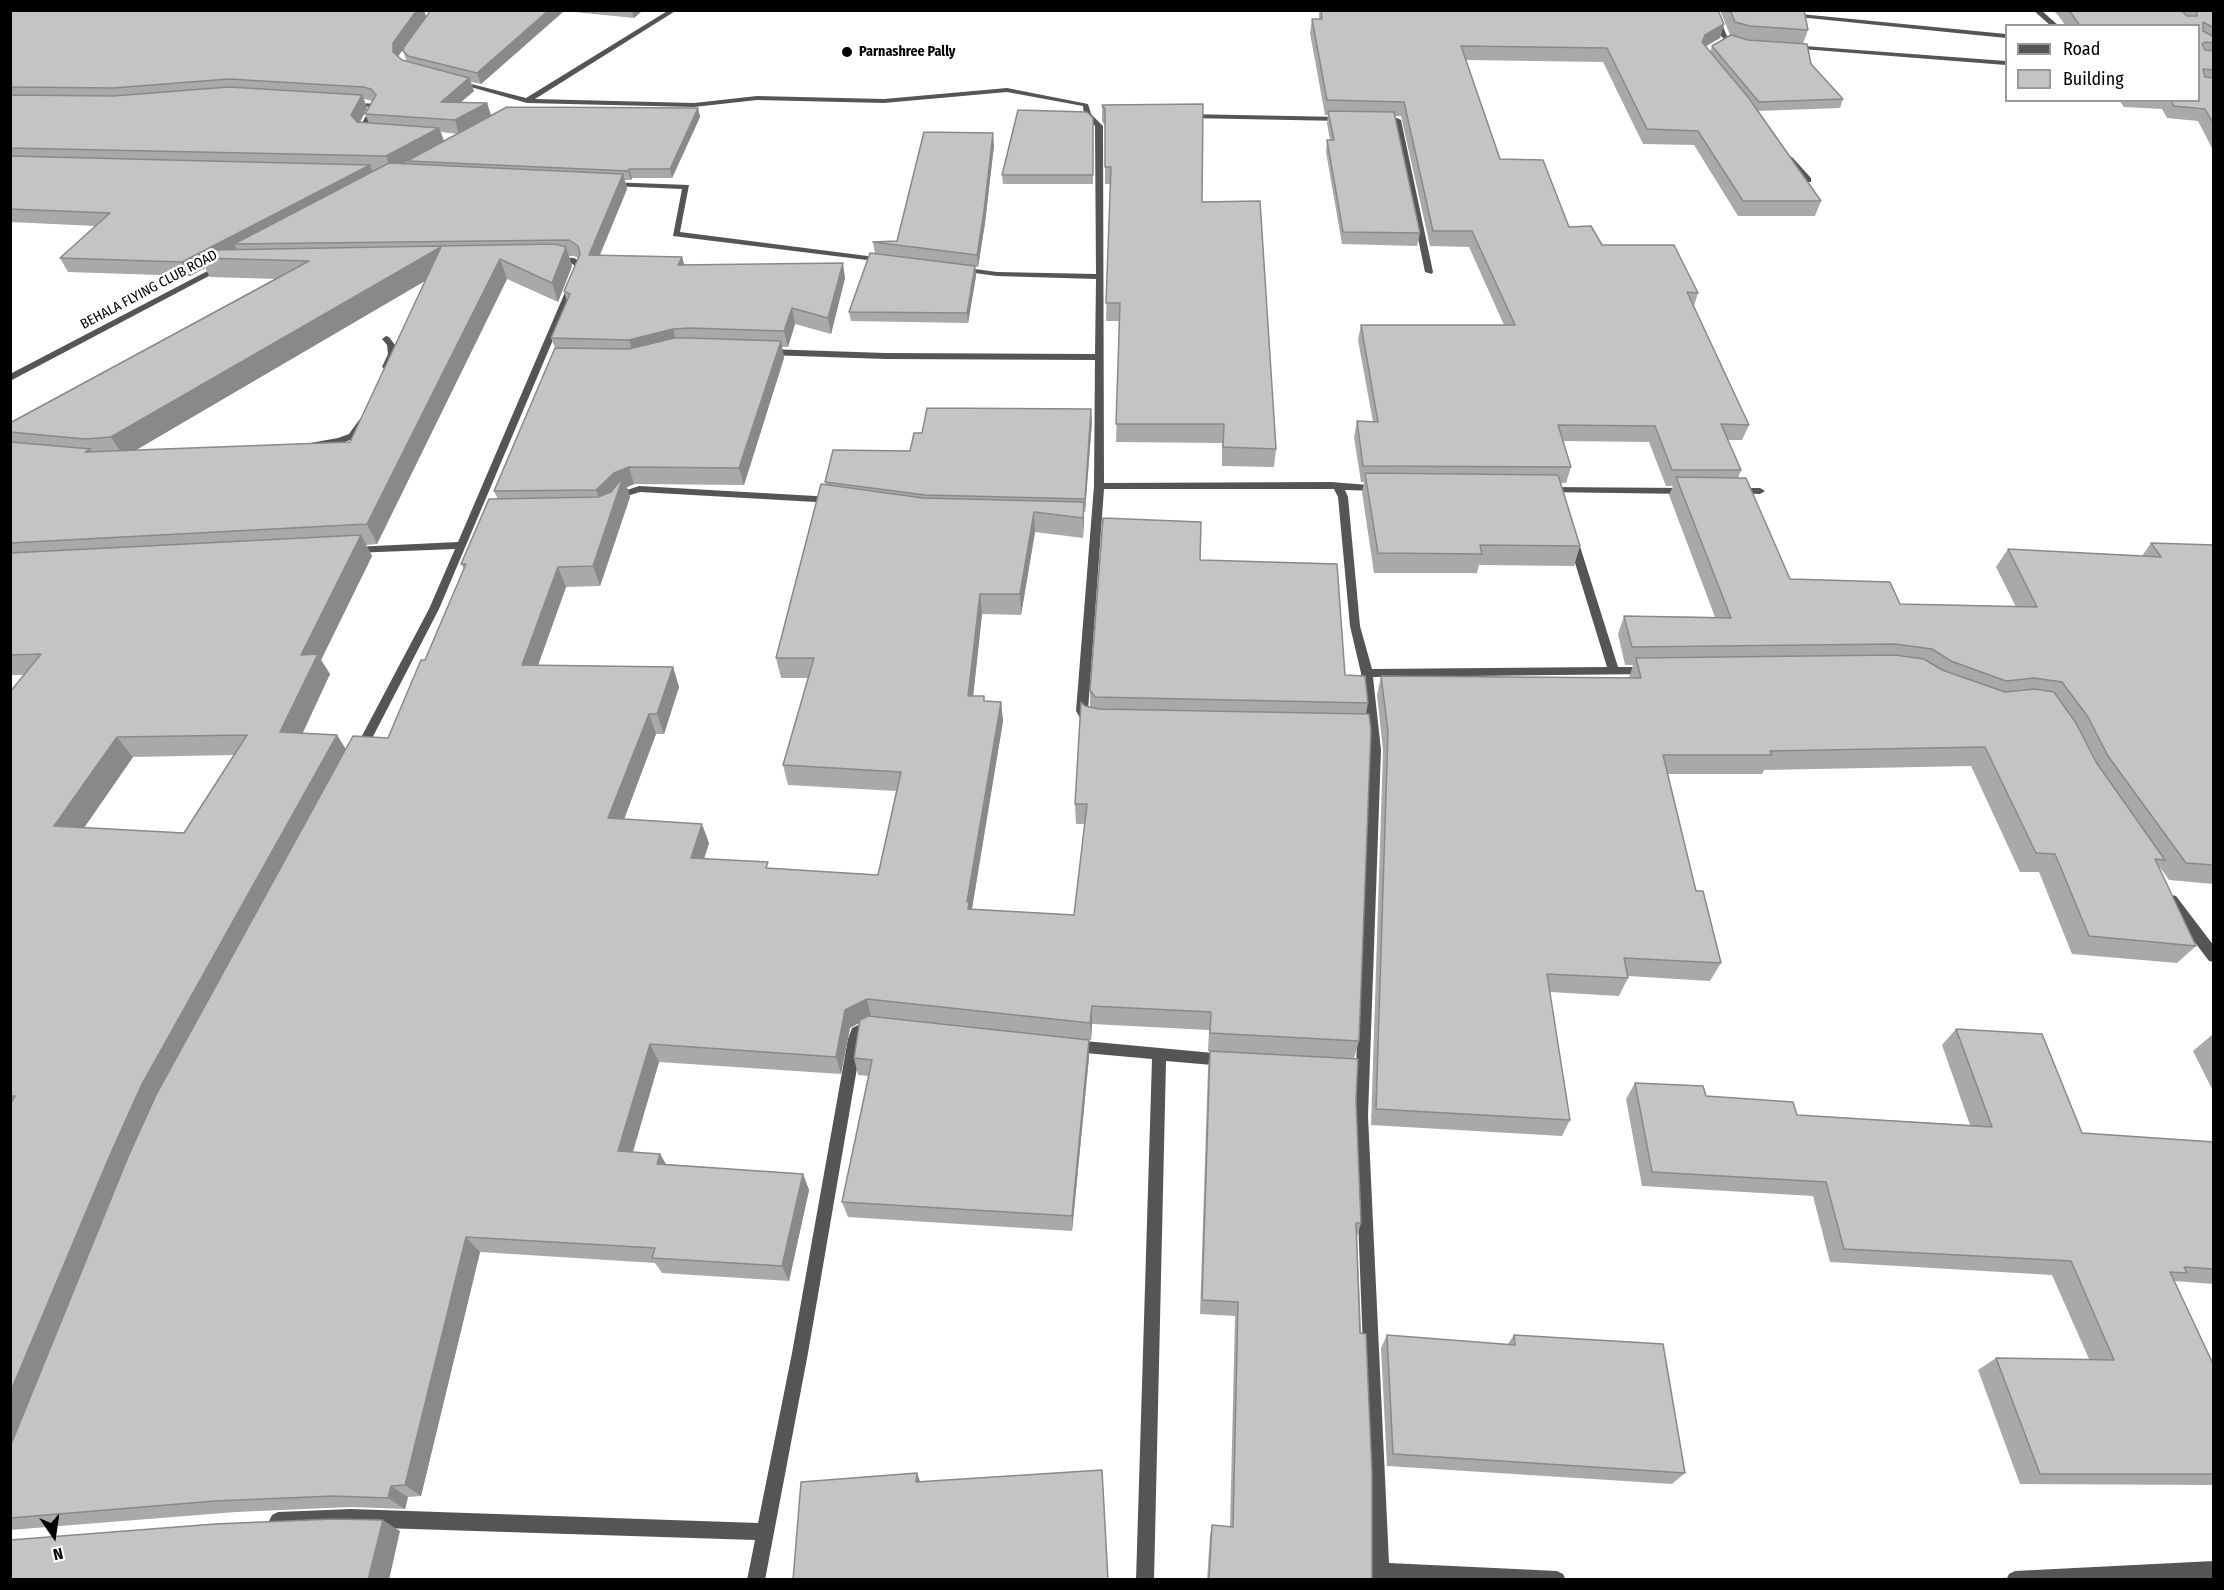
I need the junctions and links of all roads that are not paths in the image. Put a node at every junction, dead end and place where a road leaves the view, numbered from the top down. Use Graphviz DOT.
graph roads {
  1 [pos="674,10"];
  2 [pos="2036,10"];
  3 [pos="1714,12"];
  4 [pos="1777,14"];
  5 [pos="2054,24"];
  6 [pos="2005,36"];
  7 [pos="1745,44"];
  8 [pos="1780,46"];
  9 [pos="2005,63"];
  10 [pos="452,81"];
  11 [pos="346,102"];
  12 [pos="524,103"];
  13 [pos="1088,115"];
  14 [pos="1099,115"];
  15 [pos="1180,116"];
  16 [pos="1352,119"];
  17 [pos="1374,120"];
  18 [pos="383,134"];
  19 [pos="1786,156"];
  20 [pos="1808,180"];
  21 [pos="605,184"];
  22 [pos="538,260"];
  23 [pos="895,261"];
  24 [pos="232,263"];
  25 [pos="952,268"];
  26 [pos="1429,272"];
  27 [pos="1100,278"];
  28 [pos="386,339"];
  29 [pos="752,352"];
  30 [pos="1100,357"];
  31 [pos="382,376"];
  32 [pos="10,378"];
  33 [pos="368,408"];
  34 [pos="304,446"];
  35 [pos="1100,486"];
  36 [pos="1338,487"];
  37 [pos="1384,488"];
  38 [pos="1534,489"];
  39 [pos="1557,490"];
  40 [pos="1700,491"];
  41 [pos="1724,491"];
  42 [pos="1760,491"];
  43 [pos="1561,501"];
  44 [pos="849,503"];
  45 [pos="613,508"];
  46 [pos="1086,517"];
  47 [pos="1097,517"];
  48 [pos="1568,524"];
  49 [pos="462,545"];
  50 [pos="337,551"];
  51 [pos="1614,671"];
  52 [pos="1660,671"];
  53 [pos="1367,673"];
  54 [pos="1099,723"];
  55 [pos="354,763"];
  56 [pos="2167,894"];
  57 [pos="2214,957"];
  58 [pos="882,1026"];
  59 [pos="1055,1044"];
  60 [pos="1159,1056"];
  61 [pos="1238,1060"];
  62 [pos="265,1522"];
  63 [pos="766,1532"];
  64 [pos="2214,1570"];
  65 [pos="1380,1575"];
  66 [pos="756,1580"];
  67 [pos="1145,1580"];
  68 [pos="1557,1580"];
  69 [pos="2015,1580"];
  1 -- 12 [label="street"];
  2 -- 5 [label="street"];
  3 -- 7 [label="street"];
  4 -- 6 [label="street"];
  8 -- 9 [label="street"];
  10 -- 12 [label="street"];
  11 -- 18 [label="street"];
  12 -- 13 [label="street"];
  13 -- 14 [label="street"];
  13 -- 27 [label="street"];
  15 -- 16 [label="street"];
  17 -- 26 [label="street"];
  19 -- 20 [label="street"];
  21 -- 23 [label="street"];
  22 -- 49 [label="street"];
  24 -- 32 [label="street, BEHALA FLYING CLUB ROAD"];
  25 -- 27 [label="street"];
  27 -- 30 [label="street"];
  28 -- 31 [label="street"];
  29 -- 30 [label="street"];
  30 -- 35 [label="street"];
  33 -- 34 [label="street"];
  35 -- 36 [label="street"];
  35 -- 47 [label="street"];
  36 -- 37 [label="street"];
  36 -- 53 [label="street"];
  38 -- 39 [label="street"];
  39 -- 40 [label="street"];
  39 -- 43 [label="street"];
  41 -- 42 [label="street"];
  44 -- 45 [label="street"];
  46 -- 47 [label="street"];
  47 -- 54 [label="street"];
  48 -- 51 [label="street"];
  49 -- 50 [label="street"];
  49 -- 55 [label="street"];
  51 -- 52 [label="street"];
  51 -- 53 [label="street"];
  53 -- 65 [label="street"];
  56 -- 57 [label="street"];
  58 -- 63 [label="street"];
  59 -- 60 [label="street"];
  60 -- 61 [label="street"];
  60 -- 67 [label="street"];
  62 -- 63 [label="street"];
  63 -- 66 [label="street"];
  64 -- 69 [label="street"];
  65 -- 68 [label="street"];
}
